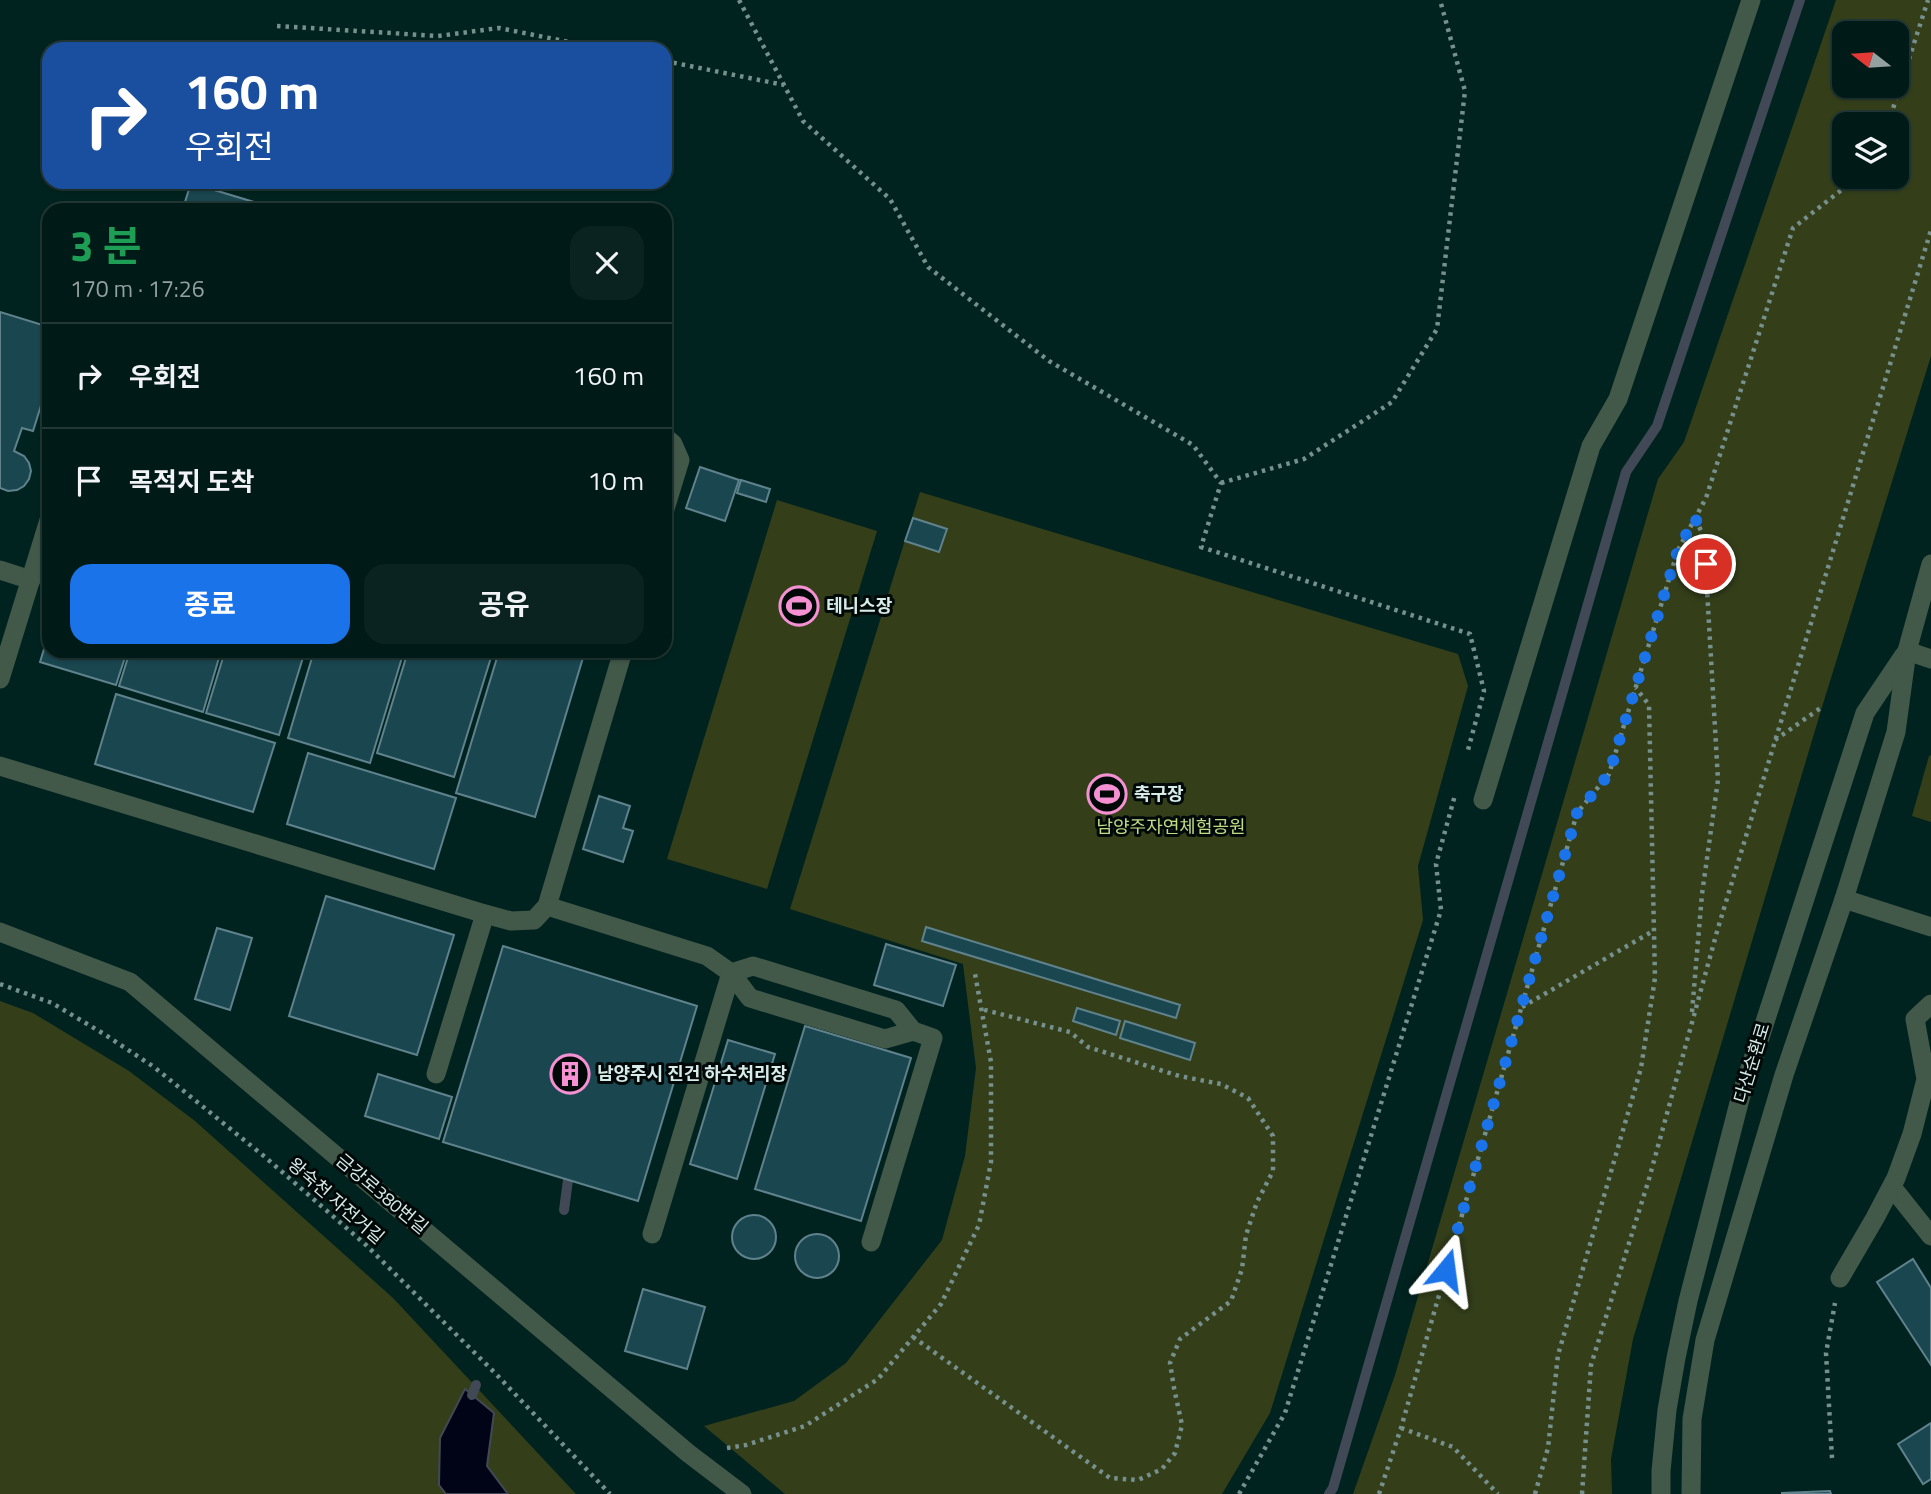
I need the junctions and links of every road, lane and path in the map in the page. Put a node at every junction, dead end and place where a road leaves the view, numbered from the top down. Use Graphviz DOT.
graph roads {
  1 [pos="739,0"];
  2 [pos="1440,0"];
  3 [pos="1751,0"];
  4 [pos="1928,0"];
  5 [pos="277,26"];
  6 [pos="569,42"];
  7 [pos="672,62"];
  8 [pos="784,85"];
  9 [pos="1892,112"];
  10 [pos="1842,189"];
  11 [pos="1931,230"];
  12 [pos="672,443"];
  13 [pos="1221,483"];
  14 [pos="672,486"];
  15 [pos="1695,518"];
  16 [pos="42,543"];
  17 [pos="1931,564"];
  18 [pos="0,570"];
  19 [pos="31,579"];
  20 [pos="6,638"];
  21 [pos="1907,651"];
  22 [pos="621,658"];
  23 [pos="1931,659"];
  24 [pos="0,679"];
  25 [pos="1636,687"];
  26 [pos="1822,707"];
  27 [pos="1775,740"];
  28 [pos="1465,758"];
  29 [pos="0,766"];
  30 [pos="1458,784"];
  31 [pos="1483,800"];
  32 [pos="1844,899"];
  33 [pos="547,906"];
  34 [pos="485,914"];
  35 [pos="1931,927"];
  36 [pos="1654,931"];
  37 [pos="0,932"];
  38 [pos="731,973"];
  39 [pos="975,974"];
  40 [pos="0,984"];
  41 [pos="1931,1004"];
  42 [pos="1522,1007"];
  43 [pos="981,1009"];
  44 [pos="1692,1024"];
  45 [pos="913,1031"];
  46 [pos="436,1074"];
  47 [pos="1892,1187"];
  48 [pos="652,1234"];
  49 [pos="1931,1236"];
  50 [pos="872,1242"];
  51 [pos="1840,1278"];
  52 [pos="913,1337"];
  53 [pos="1401,1428"];
  54 [pos="688,1453"];
  55 [pos="1832,1458"];
  56 [pos="610,1494"];
  57 [pos="741,1494"];
  58 [pos="1239,1494"];
  59 [pos="1378,1494"];
  60 [pos="1498,1494"];
  61 [pos="1535,1494"];
  62 [pos="1581,1494"];
  63 [pos="1661,1494"];
  64 [pos="1691,1494"];
  1 -- 8 [label="path"];
  2 -- 13 [label="path"];
  3 -- 31 [label="street"];
  4 -- 9 [label="path"];
  5 -- 6 [label="path"];
  7 -- 8 [label="path"];
  8 -- 13 [label="path"];
  10 -- 15 [label="path"];
  11 -- 27 [label="path"];
  12 -- 14 [label="street"];
  13 -- 28 [label="path"];
  15 -- 25 [label="path"];
  15 -- 44 [label="path"];
  16 -- 19 [label="street"];
  17 -- 21 [label="street, 다산순환로"];
  18 -- 19 [label="street"];
  19 -- 20 [label="street"];
  20 -- 24 [label="street"];
  21 -- 23 [label="street"];
  21 -- 32 [label="street, 다산순환로"];
  21 -- 63 [label="street, 다산순환로"];
  22 -- 33 [label="street"];
  25 -- 36 [label="path"];
  25 -- 42 [label="path"];
  26 -- 27 [label="path"];
  27 -- 44 [label="path"];
  29 -- 34 [label="street"];
  30 -- 58 [label="path"];
  32 -- 35 [label="street"];
  32 -- 64 [label="street, 다산순환로"];
  33 -- 34 [label="street"];
  33 -- 38 [label="street"];
  34 -- 46 [label="street"];
  36 -- 42 [label="path"];
  36 -- 61 [label="path"];
  37 -- 54 [label="street, 금강로380번길"];
  38 -- 45 [label="street"];
  38 -- 45 [label="street"];
  38 -- 48 [label="street"];
  39 -- 43 [label="path"];
  40 -- 56 [label="path, 왕숙천 자전거길"];
  41 -- 47 [label="street"];
  42 -- 53 [label="path"];
  43 -- 52 [label="path"];
  43 -- 52 [label="path"];
  44 -- 62 [label="path"];
  45 -- 50 [label="street"];
  47 -- 49 [label="street"];
  47 -- 51 [label="street"];
  51 -- 55 [label="path"];
  52 -- 54 [label="path"];
  53 -- 59 [label="path"];
  53 -- 60 [label="path"];
  54 -- 57 [label="street, 금강로380번길"];
}
